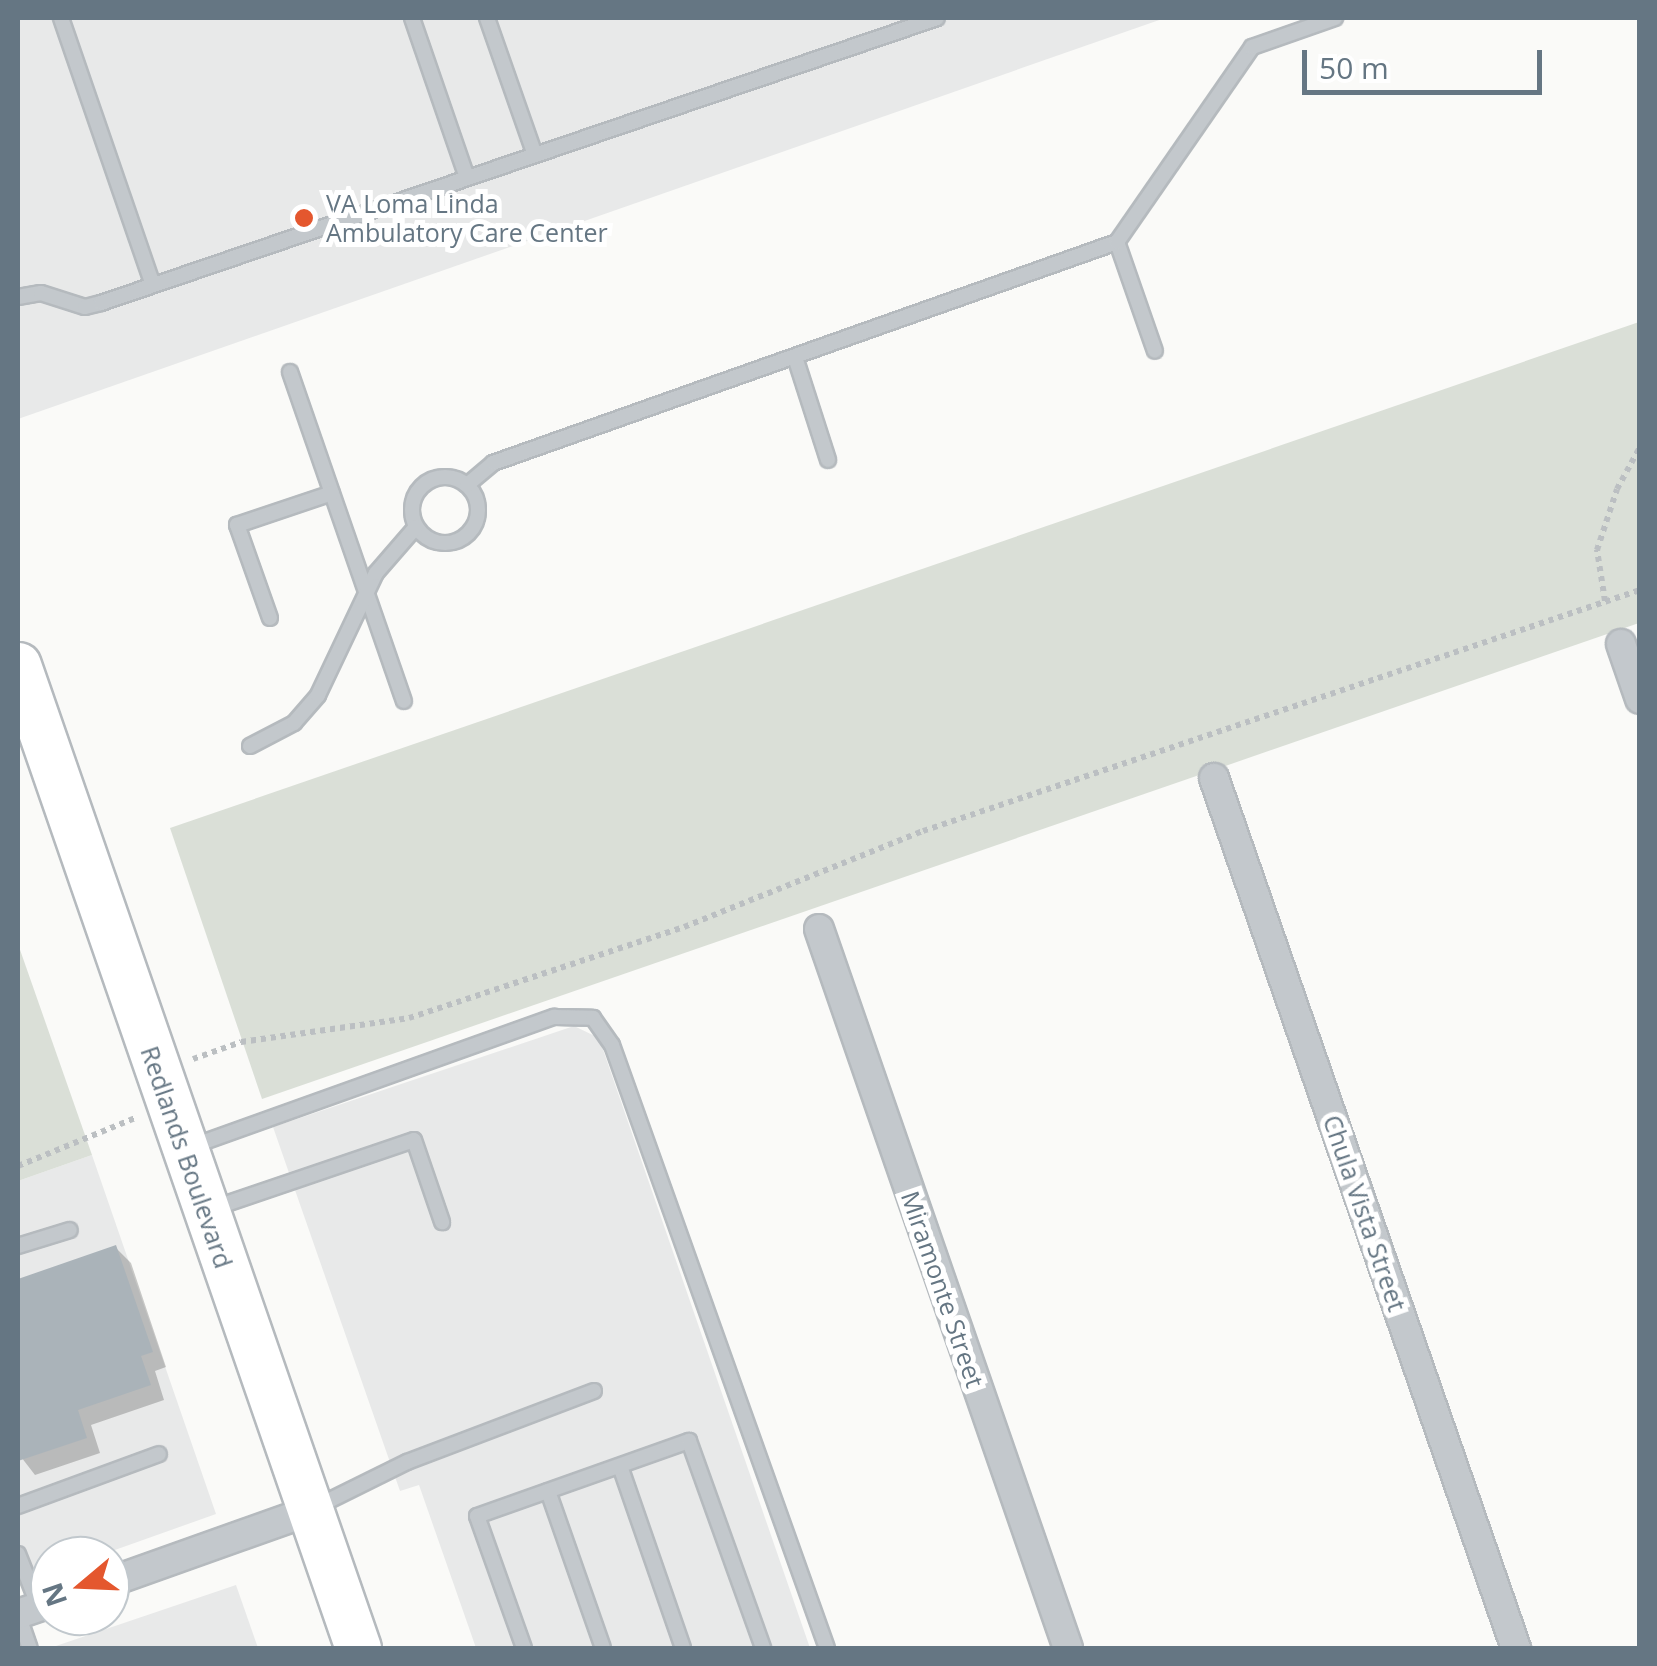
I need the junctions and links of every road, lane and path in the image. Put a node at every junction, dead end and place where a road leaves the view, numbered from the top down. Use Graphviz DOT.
graph roads {
  1 [pos="61,18"];
  2 [pos="412,18"];
  3 [pos="487,18"];
  4 [pos="937,18"];
  5 [pos="1336,18"];
  6 [pos="896,24"];
  7 [pos="535,155"];
  8 [pos="467,178"];
  9 [pos="1116,242"];
  10 [pos="153,286"];
  11 [pos="18,298"];
  12 [pos="1155,351"];
  13 [pos="795,357"];
  14 [pos="290,372"];
  15 [pos="1640,447"];
  16 [pos="828,460"];
  17 [pos="467,485"];
  18 [pos="332,493"];
  19 [pos="416,527"];
  20 [pos="1640,590"];
  21 [pos="366,593"];
  22 [pos="1605,601"];
  23 [pos="270,618"];
  24 [pos="1621,644"];
  25 [pos="18,666"];
  26 [pos="1640,699"];
  27 [pos="404,702"];
  28 [pos="250,746"];
  29 [pos="1214,778"];
  30 [pos="819,930"];
  31 [pos="164,1088"];
  32 [pos="185,1149"];
  33 [pos="18,1166"];
  34 [pos="206,1211"];
  35 [pos="442,1222"];
  36 [pos="70,1230"];
  37 [pos="18,1246"];
  38 [pos="594,1392"];
  39 [pos="159,1454"];
  40 [pos="620,1466"];
  41 [pos="548,1491"];
  42 [pos="18,1506"];
  43 [pos="309,1511"];
  44 [pos="18,1554"];
  45 [pos="130,1575"];
  46 [pos="30,1605"];
  47 [pos="358,1648"];
  48 [pos="524,1648"];
  49 [pos="603,1648"];
  50 [pos="684,1648"];
  51 [pos="763,1648"];
  52 [pos="827,1648"];
  53 [pos="1068,1648"];
  54 [pos="1516,1648"];
  1 -- 10 [label="lane"];
  2 -- 8 [label="lane"];
  3 -- 7 [label="lane"];
  4 -- 6 [label="lane"];
  5 -- 9 [label="lane"];
  6 -- 7 [label="lane"];
  7 -- 8 [label="lane"];
  8 -- 10 [label="lane"];
  9 -- 12 [label="lane"];
  9 -- 13 [label="lane"];
  10 -- 11 [label="lane"];
  13 -- 16 [label="lane"];
  13 -- 17 [label="lane"];
  14 -- 18 [label="lane"];
  15 -- 22 [label="path"];
  17 -- 19 [label="lane"];
  17 -- 19 [label="lane"];
  18 -- 21 [label="lane"];
  18 -- 23 [label="lane"];
  19 -- 21 [label="lane"];
  20 -- 22 [label="path"];
  21 -- 27 [label="lane"];
  21 -- 28 [label="lane"];
  22 -- 31 [label="path"];
  24 -- 26 [label="street"];
  25 -- 31 [label="main road, Redlands Boulevard"];
  29 -- 54 [label="street, Chula Vista Street"];
  30 -- 53 [label="street, Miramonte Street"];
  31 -- 32 [label="main road, Redlands Boulevard"];
  31 -- 33 [label="path"];
  32 -- 34 [label="main road, Redlands Boulevard"];
  32 -- 52 [label="lane"];
  34 -- 35 [label="lane"];
  34 -- 43 [label="main road, Redlands Boulevard"];
  36 -- 37 [label="lane"];
  38 -- 43 [label="lane"];
  39 -- 42 [label="lane"];
  40 -- 41 [label="lane"];
  40 -- 50 [label="lane"];
  40 -- 51 [label="lane"];
  41 -- 48 [label="lane"];
  41 -- 49 [label="lane"];
  43 -- 45 [label="street"];
  43 -- 47 [label="main road, Redlands Boulevard"];
  44 -- 46 [label="lane"];
}
